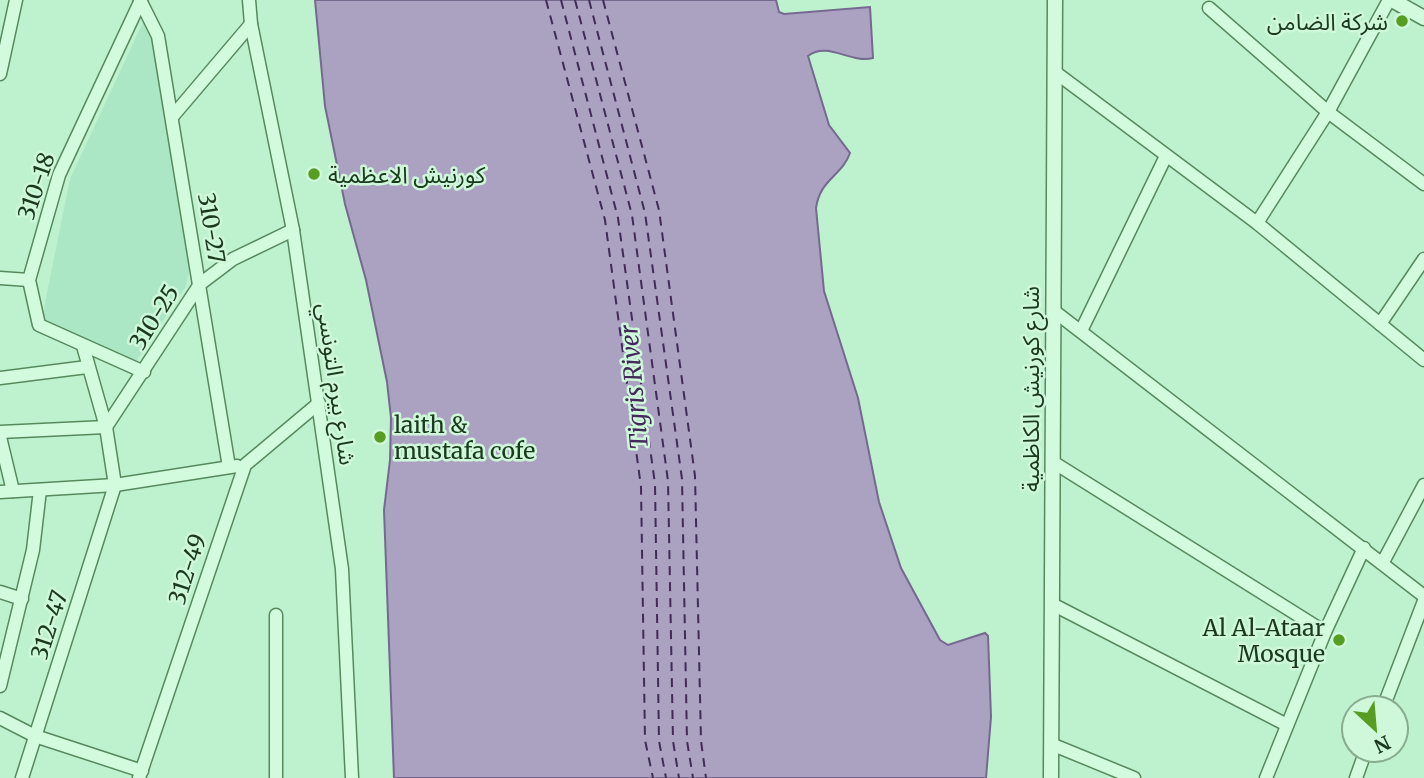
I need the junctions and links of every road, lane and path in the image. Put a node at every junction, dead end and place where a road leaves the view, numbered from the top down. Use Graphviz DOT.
graph roads {
  1 [pos="16,0"];
  2 [pos="140,0"];
  3 [pos="249,0"];
  4 [pos="1055,0"];
  5 [pos="1390,0"];
  6 [pos="1209,8"];
  7 [pos="1424,18"];
  8 [pos="251,24"];
  9 [pos="1055,72"];
  10 [pos="0,74"];
  11 [pos="1328,112"];
  12 [pos="172,117"];
  13 [pos="1166,156"];
  14 [pos="1424,184"];
  15 [pos="1257,223"];
  16 [pos="293,230"];
  17 [pos="1424,259"];
  18 [pos="0,278"];
  19 [pos="29,280"];
  20 [pos="200,284"];
  21 [pos="1054,311"];
  22 [pos="1380,324"];
  23 [pos="1081,331"];
  24 [pos="83,346"];
  25 [pos="1423,356"];
  26 [pos="87,367"];
  27 [pos="144,372"];
  28 [pos="0,378"];
  29 [pos="319,403"];
  30 [pos="106,427"];
  31 [pos="0,435"];
  32 [pos="1053,461"];
  33 [pos="244,465"];
  34 [pos="229,467"];
  35 [pos="116,485"];
  36 [pos="1424,485"];
  37 [pos="40,490"];
  38 [pos="7,491"];
  39 [pos="1364,548"];
  40 [pos="1383,562"];
  41 [pos="0,592"];
  42 [pos="1424,596"];
  43 [pos="22,599"];
  44 [pos="1424,601"];
  45 [pos="1052,604"];
  46 [pos="276,615"];
  47 [pos="1325,632"];
  48 [pos="0,687"];
  49 [pos="1388,694"];
  50 [pos="0,718"];
  51 [pos="1287,725"];
  52 [pos="35,736"];
  53 [pos="1051,744"];
  54 [pos="141,774"];
  55 [pos="22,778"];
  56 [pos="276,778"];
  57 [pos="352,778"];
  58 [pos="1051,778"];
  59 [pos="1133,778"];
  60 [pos="1266,778"];
  1 -- 10 [label="street"];
  2 -- 12 [label="street, 310-27"];
  2 -- 19 [label="street, 310-18"];
  3 -- 8 [label="street, شارع بيرم التونسي"];
  4 -- 9 [label="street, شارع كورنيش الكاظمية"];
  5 -- 7 [label="street"];
  5 -- 11 [label="street"];
  6 -- 11 [label="street"];
  8 -- 12 [label="street"];
  8 -- 16 [label="street, شارع بيرم التونسي"];
  9 -- 13 [label="street"];
  9 -- 21 [label="street, شارع كورنيش الكاظمية"];
  11 -- 14 [label="street"];
  11 -- 15 [label="street"];
  12 -- 20 [label="street, 310-27"];
  13 -- 15 [label="street"];
  13 -- 23 [label="street"];
  15 -- 22 [label="street"];
  16 -- 20 [label="street, 310-25"];
  16 -- 29 [label="street, شارع بيرم التونسي"];
  17 -- 22 [label="street"];
  18 -- 19 [label="street"];
  19 -- 24 [label="street, 310-18"];
  20 -- 27 [label="street, 310-25"];
  20 -- 34 [label="street, 310-27"];
  21 -- 23 [label="street"];
  21 -- 32 [label="street, شارع كورنيش الكاظمية"];
  22 -- 25 [label="street"];
  23 -- 39 [label="street"];
  24 -- 26 [label="street"];
  24 -- 27 [label="street, 310-18"];
  26 -- 28 [label="street"];
  26 -- 30 [label="street"];
  27 -- 30 [label="street, 310-25"];
  29 -- 33 [label="street"];
  29 -- 57 [label="street, شارع بيرم التونسي"];
  30 -- 31 [label="street"];
  30 -- 35 [label="street"];
  31 -- 38 [label="street"];
  32 -- 45 [label="street, شارع كورنيش الكاظمية"];
  32 -- 47 [label="street"];
  33 -- 34 [label="street"];
  33 -- 54 [label="street, 312-49"];
  34 -- 35 [label="street"];
  35 -- 37 [label="street"];
  35 -- 52 [label="street, 312-47"];
  36 -- 40 [label="street"];
  37 -- 38 [label="street"];
  37 -- 43 [label="street"];
  39 -- 40 [label="street"];
  39 -- 47 [label="street"];
  40 -- 42 [label="street"];
  41 -- 43 [label="street"];
  43 -- 48 [label="street"];
  44 -- 49 [label="street"];
  45 -- 51 [label="street"];
  45 -- 53 [label="street, شارع كورنيش الكاظمية"];
  46 -- 56 [label="street"];
  47 -- 51 [label="street"];
  50 -- 52 [label="street"];
  51 -- 60 [label="street"];
  52 -- 54 [label="street"];
  52 -- 55 [label="street, 312-47"];
  53 -- 58 [label="street, شارع كورنيش الكاظمية"];
  53 -- 59 [label="street"];
}
